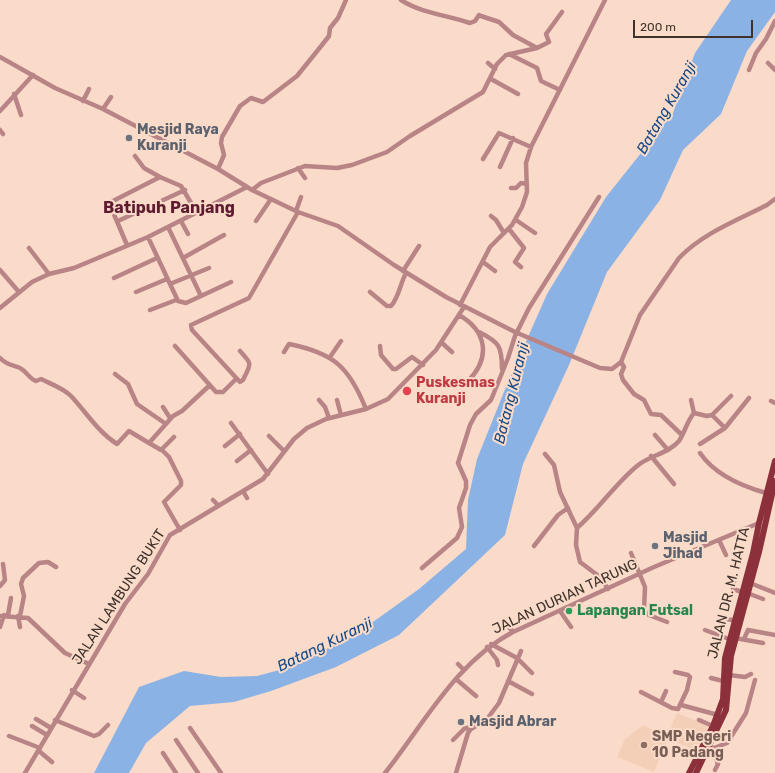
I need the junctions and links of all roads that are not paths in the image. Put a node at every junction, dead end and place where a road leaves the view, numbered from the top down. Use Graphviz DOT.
graph roads {
  1 [pos="346,0"];
  2 [pos="401,0"];
  3 [pos="605,0"];
  4 [pos="562,12"];
  5 [pos="775,21"];
  6 [pos="536,48"];
  7 [pos="508,54"];
  8 [pos="0,56"];
  9 [pos="488,63"];
  10 [pos="768,63"];
  11 [pos="495,69"];
  12 [pos="749,70"];
  13 [pos="775,70"];
  14 [pos="33,75"];
  15 [pos="490,79"];
  16 [pos="89,89"];
  17 [pos="560,90"];
  18 [pos="14,94"];
  19 [pos="518,94"];
  20 [pos="111,97"];
  21 [pos="83,101"];
  22 [pos="102,109"];
  23 [pos="0,111"];
  24 [pos="21,115"];
  25 [pos="514,138"];
  26 [pos="531,147"];
  27 [pos="135,156"];
  28 [pos="483,159"];
  29 [pos="500,167"];
  30 [pos="298,168"];
  31 [pos="218,169"];
  32 [pos="160,177"];
  33 [pos="305,178"];
  34 [pos="527,184"];
  35 [pos="511,188"];
  36 [pos="250,189"];
  37 [pos="185,190"];
  38 [pos="301,197"];
  39 [pos="599,197"];
  40 [pos="272,199"];
  41 [pos="775,199"];
  42 [pos="297,211"];
  43 [pos="197,213"];
  44 [pos="491,216"];
  45 [pos="516,220"];
  46 [pos="118,221"];
  47 [pos="181,221"];
  48 [pos="256,221"];
  49 [pos="168,227"];
  50 [pos="509,229"];
  51 [pos="504,233"];
  52 [pos="536,233"];
  53 [pos="188,234"];
  54 [pos="224,235"];
  55 [pos="148,237"];
  56 [pos="127,245"];
  57 [pos="418,246"];
  58 [pos="29,248"];
  59 [pos="157,258"];
  60 [pos="183,258"];
  61 [pos="483,262"];
  62 [pos="521,267"];
  63 [pos="209,268"];
  64 [pos="0,270"];
  65 [pos="495,271"];
  66 [pos="404,272"];
  67 [pos="49,274"];
  68 [pos="191,275"];
  69 [pos="114,278"];
  70 [pos="167,279"];
  71 [pos="232,282"];
  72 [pos="170,284"];
  73 [pos="19,292"];
  74 [pos="136,292"];
  75 [pos="370,292"];
  76 [pos="201,296"];
  77 [pos="176,300"];
  78 [pos="462,306"];
  79 [pos="0,308"];
  80 [pos="150,310"];
  81 [pos="459,315"];
  82 [pos="479,332"];
  83 [pos="341,341"];
  84 [pos="442,343"];
  85 [pos="175,346"];
  86 [pos="380,346"];
  87 [pos="240,351"];
  88 [pos="284,352"];
  89 [pos="452,352"];
  90 [pos="330,357"];
  91 [pos="0,358"];
  92 [pos="621,362"];
  93 [pos="423,365"];
  94 [pos="502,371"];
  95 [pos="115,374"];
  96 [pos="236,379"];
  97 [pos="468,381"];
  98 [pos="210,385"];
  99 [pos="731,396"];
  100 [pos="749,398"];
  101 [pos="319,400"];
  102 [pos="337,400"];
  103 [pos="691,400"];
  104 [pos="163,407"];
  105 [pos="366,409"];
  106 [pos="694,414"];
  107 [pos="341,415"];
  108 [pos="712,415"];
  109 [pos="170,418"];
  110 [pos="329,418"];
  111 [pos="230,423"];
  112 [pos="166,424"];
  113 [pos="725,428"];
  114 [pos="240,434"];
  115 [pos="655,435"];
  116 [pos="682,435"];
  117 [pos="269,436"];
  118 [pos="174,437"];
  119 [pos="149,443"];
  120 [pos="700,444"];
  121 [pos="225,446"];
  122 [pos="162,450"];
  123 [pos="251,450"];
  124 [pos="284,450"];
  125 [pos="668,450"];
  126 [pos="700,453"];
  127 [pos="545,454"];
  128 [pos="651,456"];
  129 [pos="237,461"];
  130 [pos="775,461"];
  131 [pos="268,474"];
  132 [pos="775,481"];
  133 [pos="674,484"];
  134 [pos="244,491"];
  135 [pos="771,495"];
  136 [pos="247,498"];
  137 [pos="213,500"];
  138 [pos="218,505"];
  139 [pos="568,508"];
  140 [pos="759,522"];
  141 [pos="577,528"];
  142 [pos="180,530"];
  143 [pos="718,540"];
  144 [pos="534,546"];
  145 [pos="631,553"];
  146 [pos="726,555"];
  147 [pos="652,562"];
  148 [pos="3,564"];
  149 [pos="56,567"];
  150 [pos="654,567"];
  151 [pos="422,568"];
  152 [pos="751,571"];
  153 [pos="640,574"];
  154 [pos="734,581"];
  155 [pos="750,583"];
  156 [pos="0,586"];
  157 [pos="608,589"];
  158 [pos="744,593"];
  159 [pos="775,593"];
  160 [pos="11,598"];
  161 [pos="763,599"];
  162 [pos="560,612"];
  163 [pos="4,615"];
  164 [pos="19,616"];
  165 [pos="723,619"];
  166 [pos="734,620"];
  167 [pos="505,622"];
  168 [pos="667,622"];
  169 [pos="0,627"];
  170 [pos="20,627"];
  171 [pos="571,627"];
  172 [pos="705,630"];
  173 [pos="513,632"];
  174 [pos="775,635"];
  175 [pos="732,639"];
  176 [pos="744,639"];
  177 [pos="763,643"];
  178 [pos="489,646"];
  179 [pos="521,651"];
  180 [pos="517,658"];
  181 [pos="89,664"];
  182 [pos="458,664"];
  183 [pos="498,665"];
  184 [pos="464,670"];
  185 [pos="675,672"];
  186 [pos="532,673"];
  187 [pos="752,674"];
  188 [pos="729,675"];
  189 [pos="456,678"];
  190 [pos="711,678"];
  191 [pos="508,680"];
  192 [pos="756,680"];
  193 [pos="723,681"];
  194 [pos="72,690"];
  195 [pos="666,691"];
  196 [pos="641,692"];
  197 [pos="532,694"];
  198 [pos="476,696"];
  199 [pos="84,698"];
  200 [pos="661,702"];
  201 [pos="681,705"];
  202 [pos="718,715"];
  203 [pos="36,719"];
  204 [pos="55,720"];
  205 [pos="699,720"];
  206 [pos="108,725"];
  207 [pos="478,725"];
  208 [pos="32,726"];
  209 [pos="713,726"];
  210 [pos="51,728"];
  211 [pos="190,728"];
  212 [pos="47,735"];
  213 [pos="9,736"];
  214 [pos="176,740"];
  215 [pos="453,740"];
  216 [pos="40,750"];
  217 [pos="707,750"];
  218 [pos="162,753"];
  219 [pos="52,762"];
  220 [pos="715,770"];
  221 [pos="25,773"];
  222 [pos="176,773"];
  223 [pos="198,773"];
  224 [pos="221,773"];
  225 [pos="386,773"];
  226 [pos="456,773"];
  227 [pos="689,773"];
  228 [pos="696,773"];
  1 -- 31 [label="street"];
  2 -- 6 [label="street"];
  3 -- 17 [label="street, JALAN LAMBUNG BUKIT"];
  4 -- 6 [label="street"];
  5 -- 12 [label="street"];
  6 -- 7 [label="street"];
  7 -- 11 [label="street"];
  7 -- 17 [label="street"];
  8 -- 14 [label="street"];
  9 -- 11 [label="street"];
  10 -- 13 [label="street"];
  11 -- 15 [label="street"];
  14 -- 18 [label="street"];
  14 -- 21 [label="street"];
  15 -- 19 [label="street"];
  15 -- 30 [label="street"];
  16 -- 21 [label="street"];
  17 -- 26 [label="street, JALAN LAMBUNG BUKIT"];
  18 -- 23 [label="street"];
  18 -- 24 [label="street"];
  20 -- 22 [label="street"];
  21 -- 22 [label="street"];
  22 -- 31 [label="street"];
  25 -- 26 [label="street"];
  25 -- 28 [label="street"];
  25 -- 29 [label="street"];
  26 -- 34 [label="street, JALAN LAMBUNG BUKIT"];
  27 -- 32 [label="street"];
  30 -- 33 [label="street"];
  30 -- 36 [label="street"];
  31 -- 36 [label="street"];
  32 -- 37 [label="street"];
  32 -- 46 [label="street"];
  34 -- 35 [label="street"];
  34 -- 45 [label="street, JALAN LAMBUNG BUKIT"];
  36 -- 40 [label="street"];
  36 -- 43 [label="street"];
  37 -- 43 [label="street"];
  37 -- 46 [label="street"];
  38 -- 42 [label="street"];
  39 -- 94 [label="street"];
  40 -- 42 [label="street"];
  40 -- 48 [label="street"];
  41 -- 92 [label="street"];
  42 -- 66 [label="street"];
  42 -- 96 [label="street"];
  43 -- 47 [label="street"];
  44 -- 51 [label="street"];
  45 -- 50 [label="street, JALAN LAMBUNG BUKIT"];
  45 -- 52 [label="street"];
  46 -- 56 [label="street"];
  47 -- 49 [label="street"];
  47 -- 53 [label="street"];
  49 -- 55 [label="street"];
  49 -- 60 [label="street"];
  50 -- 51 [label="street, JALAN LAMBUNG BUKIT"];
  50 -- 62 [label="street"];
  51 -- 61 [label="street, JALAN LAMBUNG BUKIT"];
  54 -- 60 [label="street"];
  55 -- 56 [label="street"];
  55 -- 59 [label="street"];
  56 -- 67 [label="street"];
  57 -- 66 [label="street"];
  58 -- 67 [label="street"];
  59 -- 69 [label="street"];
  59 -- 70 [label="street"];
  60 -- 68 [label="street"];
  61 -- 65 [label="street"];
  61 -- 78 [label="street, JALAN LAMBUNG BUKIT"];
  63 -- 68 [label="street"];
  64 -- 73 [label="street"];
  66 -- 75 [label="street"];
  66 -- 78 [label="street"];
  67 -- 73 [label="street"];
  68 -- 72 [label="street"];
  68 -- 76 [label="street"];
  70 -- 72 [label="street"];
  70 -- 74 [label="street"];
  71 -- 76 [label="street"];
  72 -- 77 [label="street"];
  73 -- 79 [label="street"];
  76 -- 77 [label="street"];
  77 -- 80 [label="street"];
  78 -- 81 [label="street, JALAN LAMBUNG BUKIT"];
  78 -- 92 [label="street"];
  81 -- 82 [label="street"];
  81 -- 84 [label="street, JALAN LAMBUNG BUKIT"];
  82 -- 94 [label="street"];
  82 -- 97 [label="street"];
  83 -- 90 [label="street"];
  84 -- 89 [label="street"];
  84 -- 93 [label="street, JALAN LAMBUNG BUKIT"];
  85 -- 98 [label="street"];
  86 -- 93 [label="street"];
  87 -- 96 [label="street"];
  88 -- 90 [label="street"];
  90 -- 105 [label="street"];
  91 -- 119 [label="street"];
  92 -- 116 [label="street"];
  93 -- 105 [label="street, JALAN LAMBUNG BUKIT"];
  94 -- 151 [label="street"];
  95 -- 112 [label="street"];
  96 -- 98 [label="street"];
  98 -- 109 [label="street"];
  99 -- 108 [label="street"];
  100 -- 113 [label="street"];
  101 -- 110 [label="street"];
  102 -- 107 [label="street"];
  103 -- 106 [label="street"];
  104 -- 109 [label="street"];
  105 -- 107 [label="street, JALAN LAMBUNG BUKIT"];
  106 -- 108 [label="street"];
  106 -- 116 [label="street"];
  107 -- 110 [label="street, JALAN LAMBUNG BUKIT"];
  108 -- 113 [label="street"];
  109 -- 112 [label="street"];
  110 -- 124 [label="street, JALAN LAMBUNG BUKIT"];
  111 -- 114 [label="street"];
  112 -- 119 [label="street"];
  113 -- 120 [label="street"];
  114 -- 121 [label="street"];
  114 -- 123 [label="street"];
  115 -- 125 [label="street"];
  116 -- 125 [label="street"];
  117 -- 124 [label="street"];
  118 -- 122 [label="street"];
  119 -- 122 [label="street"];
  122 -- 142 [label="street"];
  123 -- 129 [label="street"];
  123 -- 131 [label="street"];
  124 -- 131 [label="street, JALAN LAMBUNG BUKIT"];
  125 -- 128 [label="street"];
  126 -- 135 [label="street"];
  127 -- 139 [label="street"];
  128 -- 133 [label="street"];
  128 -- 141 [label="street"];
  130 -- 135 [label="main road, JALAN DR. M. HATTA"];
  131 -- 134 [label="street, JALAN LAMBUNG BUKIT"];
  132 -- 135 [label="main road, JALAN DR. M. HATTA"];
  134 -- 136 [label="street"];
  134 -- 138 [label="street, JALAN LAMBUNG BUKIT"];
  135 -- 140 [label="main road, JALAN DR. M. HATTA"];
  135 -- 152 [label="main road, JALAN DR. M. HATTA"];
  137 -- 138 [label="street"];
  138 -- 142 [label="street, JALAN LAMBUNG BUKIT"];
  139 -- 141 [label="street"];
  139 -- 144 [label="street"];
  140 -- 143 [label="street, JALAN DURIAN TARUNG"];
  140 -- 152 [label="main road, JALAN DR. M. HATTA"];
  141 -- 157 [label="street"];
  142 -- 181 [label="street, JALAN LAMBUNG BUKIT"];
  143 -- 146 [label="street"];
  143 -- 150 [label="street, JALAN DURIAN TARUNG"];
  145 -- 153 [label="street"];
  147 -- 150 [label="street"];
  148 -- 156 [label="street"];
  149 -- 164 [label="street"];
  150 -- 153 [label="street, JALAN DURIAN TARUNG"];
  152 -- 155 [label="main road, JALAN DR. M. HATTA"];
  152 -- 158 [label="main road, JALAN DR. M. HATTA"];
  153 -- 157 [label="street, JALAN DURIAN TARUNG"];
  153 -- 168 [label="street"];
  154 -- 158 [label="street"];
  155 -- 158 [label="main road, JALAN DR. M. HATTA"];
  155 -- 159 [label="street"];
  157 -- 162 [label="street, JALAN DURIAN TARUNG"];
  158 -- 161 [label="street"];
  158 -- 166 [label="main road, JALAN DR. M. HATTA"];
  158 -- 175 [label="main road, JALAN DR. M. HATTA"];
  160 -- 163 [label="street"];
  162 -- 171 [label="street"];
  162 -- 173 [label="street, JALAN DURIAN TARUNG"];
  163 -- 164 [label="street"];
  163 -- 169 [label="street"];
  164 -- 170 [label="street"];
  164 -- 181 [label="street"];
  165 -- 166 [label="street"];
  166 -- 175 [label="main road, JALAN DR. M. HATTA"];
  167 -- 173 [label="street"];
  172 -- 175 [label="street"];
  173 -- 178 [label="street, JALAN DURIAN TARUNG"];
  174 -- 176 [label="street"];
  175 -- 176 [label="street"];
  175 -- 188 [label="main road, JALAN DR. M. HATTA"];
  175 -- 193 [label="main road, JALAN DR. M. HATTA"];
  176 -- 177 [label="street"];
  178 -- 180 [label="street"];
  178 -- 183 [label="street"];
  178 -- 184 [label="street, JALAN DURIAN TARUNG"];
  179 -- 180 [label="street"];
  180 -- 186 [label="street"];
  180 -- 191 [label="street"];
  181 -- 194 [label="street, JALAN LAMBUNG BUKIT"];
  182 -- 184 [label="street"];
  184 -- 189 [label="street, JALAN DURIAN TARUNG"];
  185 -- 201 [label="street"];
  187 -- 188 [label="street"];
  188 -- 217 [label="main road, JALAN DR. M. HATTA"];
  189 -- 198 [label="street"];
  189 -- 225 [label="street, JALAN DURIAN TARUNG"];
  190 -- 193 [label="street"];
  191 -- 197 [label="street"];
  191 -- 207 [label="street"];
  192 -- 217 [label="street"];
  193 -- 202 [label="main road, JALAN DR. M. HATTA"];
  194 -- 199 [label="street"];
  194 -- 204 [label="street, JALAN LAMBUNG BUKIT"];
  195 -- 200 [label="street"];
  196 -- 200 [label="street"];
  200 -- 201 [label="street"];
  201 -- 202 [label="street"];
  202 -- 209 [label="main road, JALAN DR. M. HATTA"];
  203 -- 210 [label="street"];
  204 -- 206 [label="street"];
  204 -- 210 [label="street, JALAN LAMBUNG BUKIT"];
  205 -- 209 [label="street"];
  207 -- 215 [label="street"];
  207 -- 226 [label="street"];
  208 -- 212 [label="street"];
  209 -- 227 [label="main road, JALAN DR. M. HATTA"];
  210 -- 212 [label="street, JALAN LAMBUNG BUKIT"];
  211 -- 224 [label="street"];
  212 -- 216 [label="street, JALAN LAMBUNG BUKIT"];
  213 -- 216 [label="street"];
  214 -- 223 [label="street"];
  216 -- 219 [label="street"];
  216 -- 221 [label="street, JALAN LAMBUNG BUKIT"];
  217 -- 220 [label="street"];
  217 -- 228 [label="main road, JALAN DR. M. HATTA"];
  218 -- 222 [label="street"];
}
